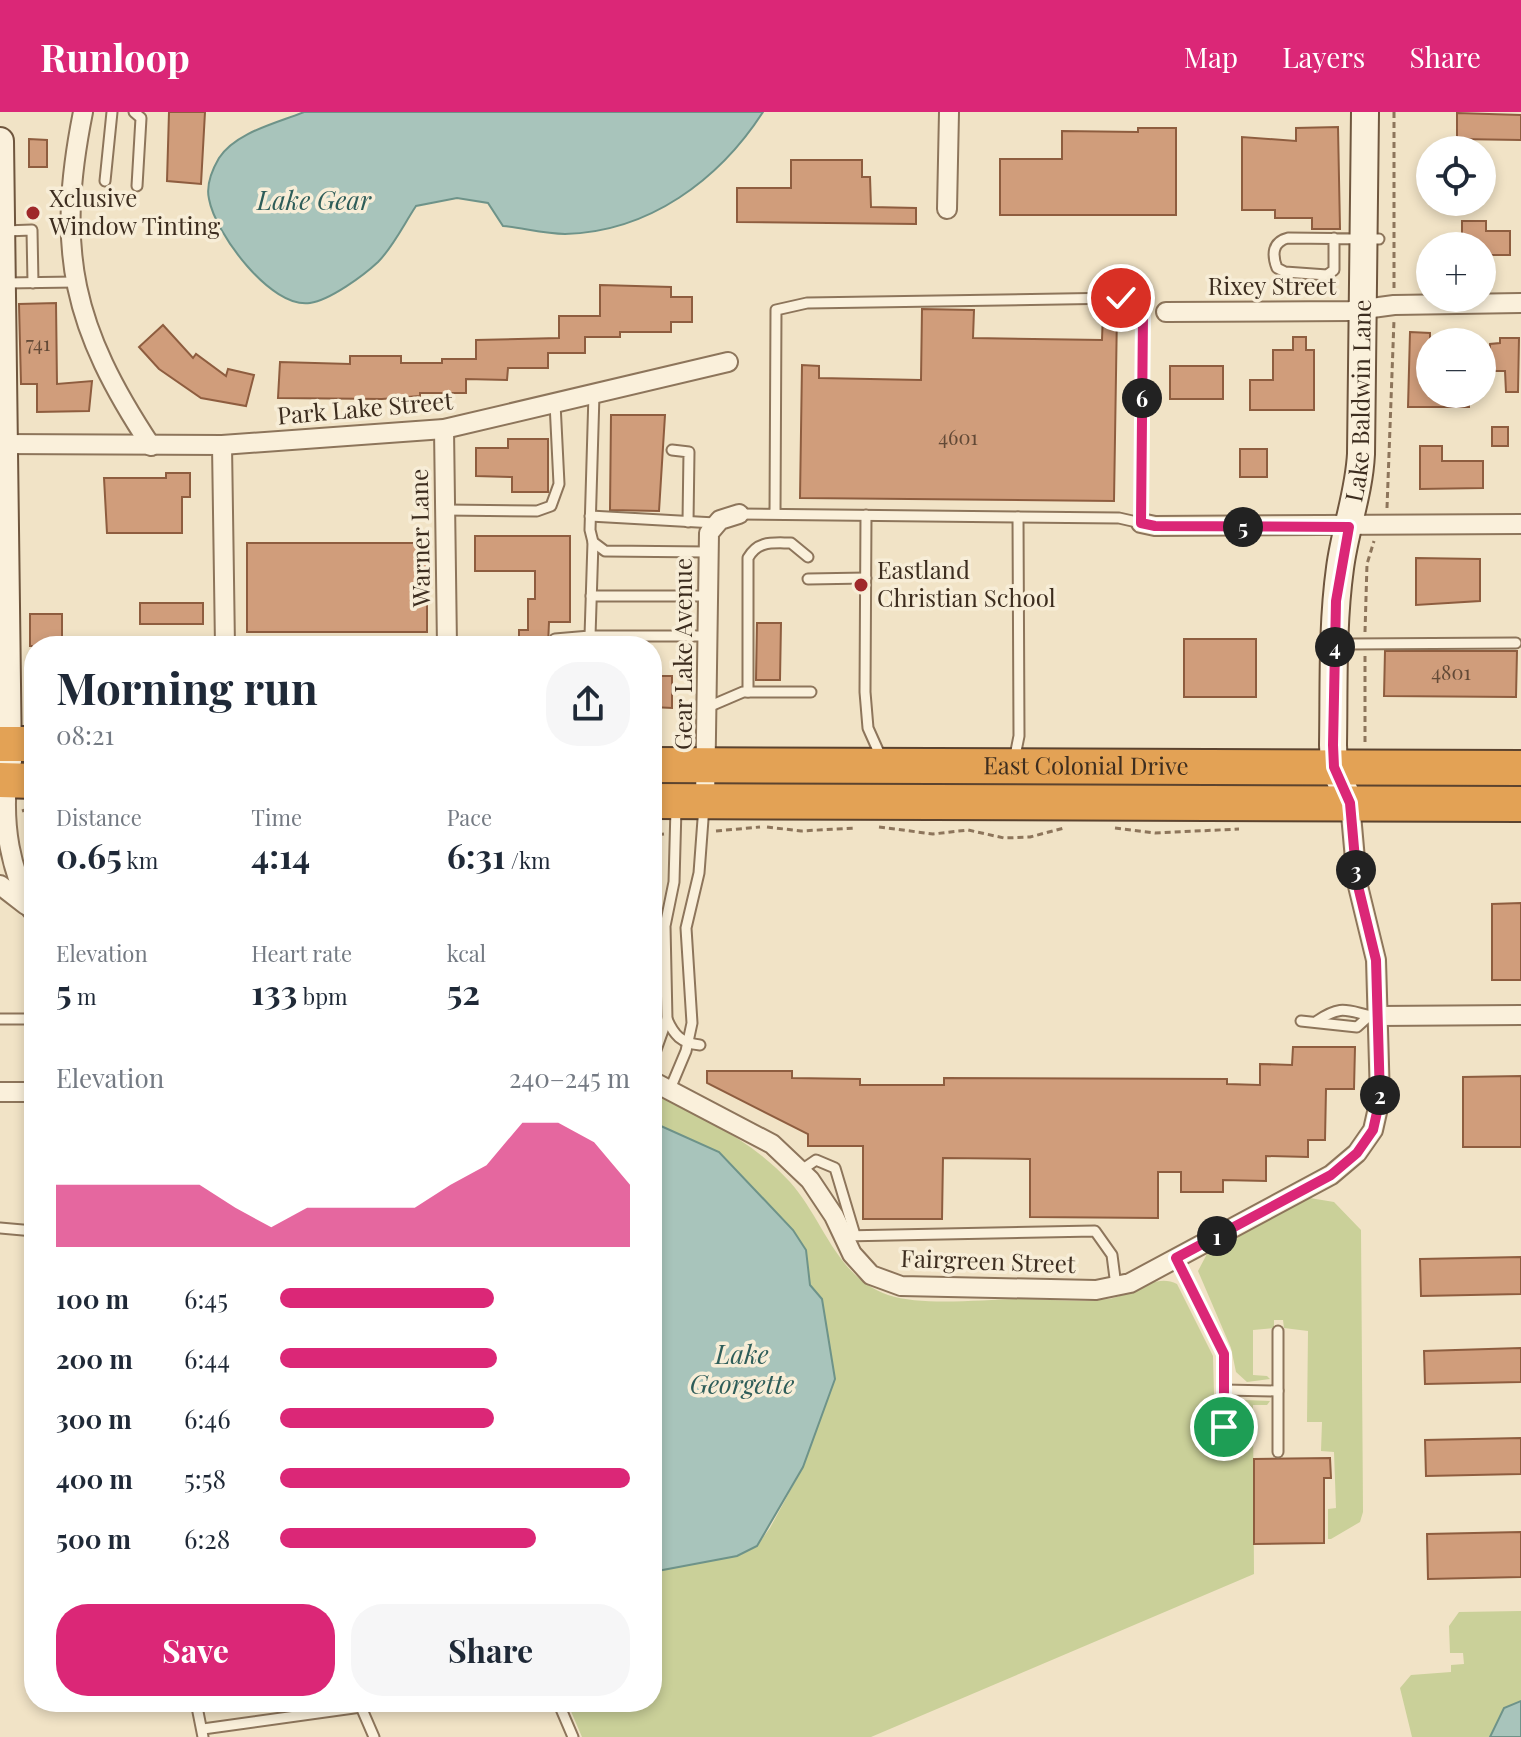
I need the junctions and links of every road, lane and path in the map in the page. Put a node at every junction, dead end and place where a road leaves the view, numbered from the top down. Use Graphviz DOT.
graph roads {
  1 [pos="83,112"];
  2 [pos="112,112"];
  3 [pos="134,112"];
  4 [pos="949,112"];
  5 [pos="1365,112"];
  6 [pos="1379,112"];
  7 [pos="0,141"];
  8 [pos="105,181"];
  9 [pos="137,186"];
  10 [pos="947,209"];
  11 [pos="1,231"];
  12 [pos="1334,238"];
  13 [pos="1372,239"];
  14 [pos="76,282"];
  15 [pos="2,283"];
  16 [pos="33,283"];
  17 [pos="1521,303"];
  18 [pos="1371,308"];
  19 [pos="1166,312"];
  20 [pos="728,362"];
  21 [pos="594,394"];
  22 [pos="555,403"];
  23 [pos="444,429"];
  24 [pos="2,444"];
  25 [pos="222,445"];
  26 [pos="151,446"];
  27 [pos="672,450"];
  28 [pos="445,510"];
  29 [pos="739,514"];
  30 [pos="775,514"];
  31 [pos="866,515"];
  32 [pos="590,516"];
  33 [pos="1018,517"];
  34 [pos="688,522"];
  35 [pos="715,523"];
  36 [pos="1141,523"];
  37 [pos="1521,524"];
  38 [pos="1356,527"];
  39 [pos="593,542"];
  40 [pos="708,552"];
  41 [pos="808,557"];
  42 [pos="866,578"];
  43 [pos="808,579"];
  44 [pos="591,596"];
  45 [pos="708,596"];
  46 [pos="225,636"];
  47 [pos="447,636"];
  48 [pos="590,636"];
  49 [pos="708,636"];
  50 [pos="1516,643"];
  51 [pos="1349,644"];
  52 [pos="748,692"];
  53 [pos="811,692"];
  54 [pos="708,707"];
  55 [pos="14,744"];
  56 [pos="662,765"];
  57 [pos="707,766"];
  58 [pos="886,766"];
  59 [pos="1012,767"];
  60 [pos="1342,768"];
  61 [pos="1521,768"];
  62 [pos="14,788"];
  63 [pos="950,802"];
  64 [pos="1350,803"];
  65 [pos="1521,804"];
  66 [pos="681,814"];
  67 [pos="864,826"];
  68 [pos="873,826"];
  69 [pos="1070,827"];
  70 [pos="662,828"];
  71 [pos="1113,828"];
  72 [pos="1244,828"];
  73 [pos="0,885"];
  74 [pos="24,893"];
  75 [pos="24,903"];
  76 [pos="1521,1015"];
  77 [pos="1373,1016"];
  78 [pos="0,1019"];
  79 [pos="24,1019"];
  80 [pos="667,1019"];
  81 [pos="1301,1021"];
  82 [pos="1317,1021"];
  83 [pos="662,1033"];
  84 [pos="687,1044"];
  85 [pos="700,1045"];
  86 [pos="662,1085"];
  87 [pos="670,1089"];
  88 [pos="0,1092"];
  89 [pos="24,1092"];
  90 [pos="800,1171"];
  91 [pos="0,1228"];
  92 [pos="24,1230"];
  93 [pos="849,1235"];
  94 [pos="1176,1258"];
  95 [pos="1116,1286"];
  96 [pos="1278,1331"];
  97 [pos="1224,1390"];
  98 [pos="1278,1391"];
  99 [pos="1224,1427"];
  100 [pos="1278,1452"];
  101 [pos="198,1712"];
  102 [pos="331,1712"];
  103 [pos="363,1712"];
  104 [pos="562,1712"];
  105 [pos="203,1733"];
  106 [pos="374,1737"];
  107 [pos="573,1737"];
  1 -- 14 [label="street"];
  2 -- 8 [label="lane"];
  3 -- 9 [label="lane"];
  4 -- 10 [label="street"];
  5 -- 13 [label="street, Lake Baldwin Lane"];
  6 -- 13 [label="street, Lake Baldwin Lane"];
  7 -- 11 [label="street"];
  11 -- 15 [label="street"];
  11 -- 16 [label="lane"];
  12 -- 12 [label="lane"];
  12 -- 13 [label="lane"];
  13 -- 18 [label="street, Lake Baldwin Lane"];
  14 -- 16 [label="lane"];
  14 -- 26 [label="street"];
  15 -- 16 [label="lane"];
  15 -- 24 [label="street"];
  17 -- 18 [label="street, Rixey Street"];
  18 -- 19 [label="street, Rixey Street"];
  18 -- 38 [label="street, Lake Baldwin Lane"];
  20 -- 21 [label="street, Park Lake Street"];
  21 -- 22 [label="street, Park Lake Street"];
  21 -- 32 [label="lane"];
  22 -- 23 [label="street, Park Lake Street"];
  22 -- 28 [label="lane"];
  23 -- 25 [label="street, Park Lake Street"];
  23 -- 28 [label="street, Warner Lane"];
  24 -- 26 [label="street, Park Lake Street"];
  24 -- 55 [label="street"];
  25 -- 26 [label="street, Park Lake Street"];
  25 -- 46 [label="street"];
  27 -- 34 [label="lane"];
  28 -- 47 [label="street, Warner Lane"];
  29 -- 30 [label="lane"];
  29 -- 35 [label="street"];
  30 -- 31 [label="lane"];
  30 -- 36 [label="lane"];
  31 -- 33 [label="lane"];
  31 -- 42 [label="lane"];
  32 -- 34 [label="lane"];
  32 -- 39 [label="lane"];
  33 -- 36 [label="lane"];
  33 -- 59 [label="lane"];
  34 -- 35 [label="lane"];
  35 -- 40 [label="street, Gear Lake Avenue"];
  36 -- 38 [label="street"];
  37 -- 38 [label="street"];
  38 -- 51 [label="street, Lake Baldwin Lane"];
  38 -- 60 [label="street, Lake Baldwin Lane"];
  39 -- 40 [label="lane"];
  39 -- 44 [label="lane"];
  40 -- 45 [label="street, Gear Lake Avenue"];
  41 -- 52 [label="lane"];
  42 -- 43 [label="lane"];
  42 -- 58 [label="lane"];
  44 -- 45 [label="lane"];
  44 -- 48 [label="lane"];
  45 -- 49 [label="street, Gear Lake Avenue"];
  48 -- 49 [label="lane"];
  49 -- 54 [label="street, Gear Lake Avenue"];
  50 -- 51 [label="lane"];
  51 -- 60 [label="street, Lake Baldwin Lane"];
  52 -- 53 [label="lane"];
  52 -- 54 [label="lane"];
  54 -- 57 [label="street, Gear Lake Avenue"];
  55 -- 62 [label="street"];
  56 -- 57 [label="highway, East Colonial Drive"];
  57 -- 58 [label="highway, East Colonial Drive"];
  57 -- 66 [label="street, Gear Lake Avenue"];
  57 -- 66 [label="street, Gear Lake Avenue"];
  58 -- 59 [label="highway, East Colonial Drive"];
  59 -- 60 [label="highway, East Colonial Drive"];
  59 -- 63 [label="highway"];
  60 -- 61 [label="highway, East Colonial Drive"];
  60 -- 64 [label="street, Lake Baldwin Lane"];
  62 -- 74 [label="street"];
  63 -- 64 [label="highway, East Colonial Drive"];
  63 -- 66 [label="highway, East Colonial Drive"];
  64 -- 65 [label="highway, East Colonial Drive"];
  64 -- 77 [label="street, Fairgreen Street"];
  66 -- 67 [label="path"];
  66 -- 70 [label="path"];
  66 -- 80 [label="lane"];
  66 -- 84 [label="lane"];
  68 -- 69 [label="path"];
  71 -- 72 [label="path"];
  73 -- 75 [label="street"];
  76 -- 77 [label="street"];
  77 -- 82 [label="lane"];
  77 -- 82 [label="lane"];
  77 -- 94 [label="street, Fairgreen Street"];
  78 -- 79 [label="lane"];
  80 -- 83 [label="lane"];
  80 -- 84 [label="lane"];
  81 -- 82 [label="lane"];
  84 -- 85 [label="lane"];
  84 -- 87 [label="lane"];
  86 -- 87 [label="street, Fairgreen Street"];
  87 -- 90 [label="street, Fairgreen Street"];
  88 -- 89 [label="street"];
  90 -- 93 [label="street, Fairgreen Street"];
  90 -- 93 [label="lane"];
  91 -- 92 [label="lane"];
  93 -- 95 [label="street, Fairgreen Street"];
  93 -- 95 [label="lane"];
  94 -- 95 [label="street, Fairgreen Street"];
  94 -- 97 [label="lane"];
  96 -- 98 [label="lane"];
  97 -- 98 [label="lane"];
  97 -- 99 [label="lane"];
  98 -- 100 [label="lane"];
  101 -- 105 [label="lane"];
  102 -- 105 [label="lane"];
  103 -- 106 [label="lane"];
  104 -- 107 [label="lane"];
}
